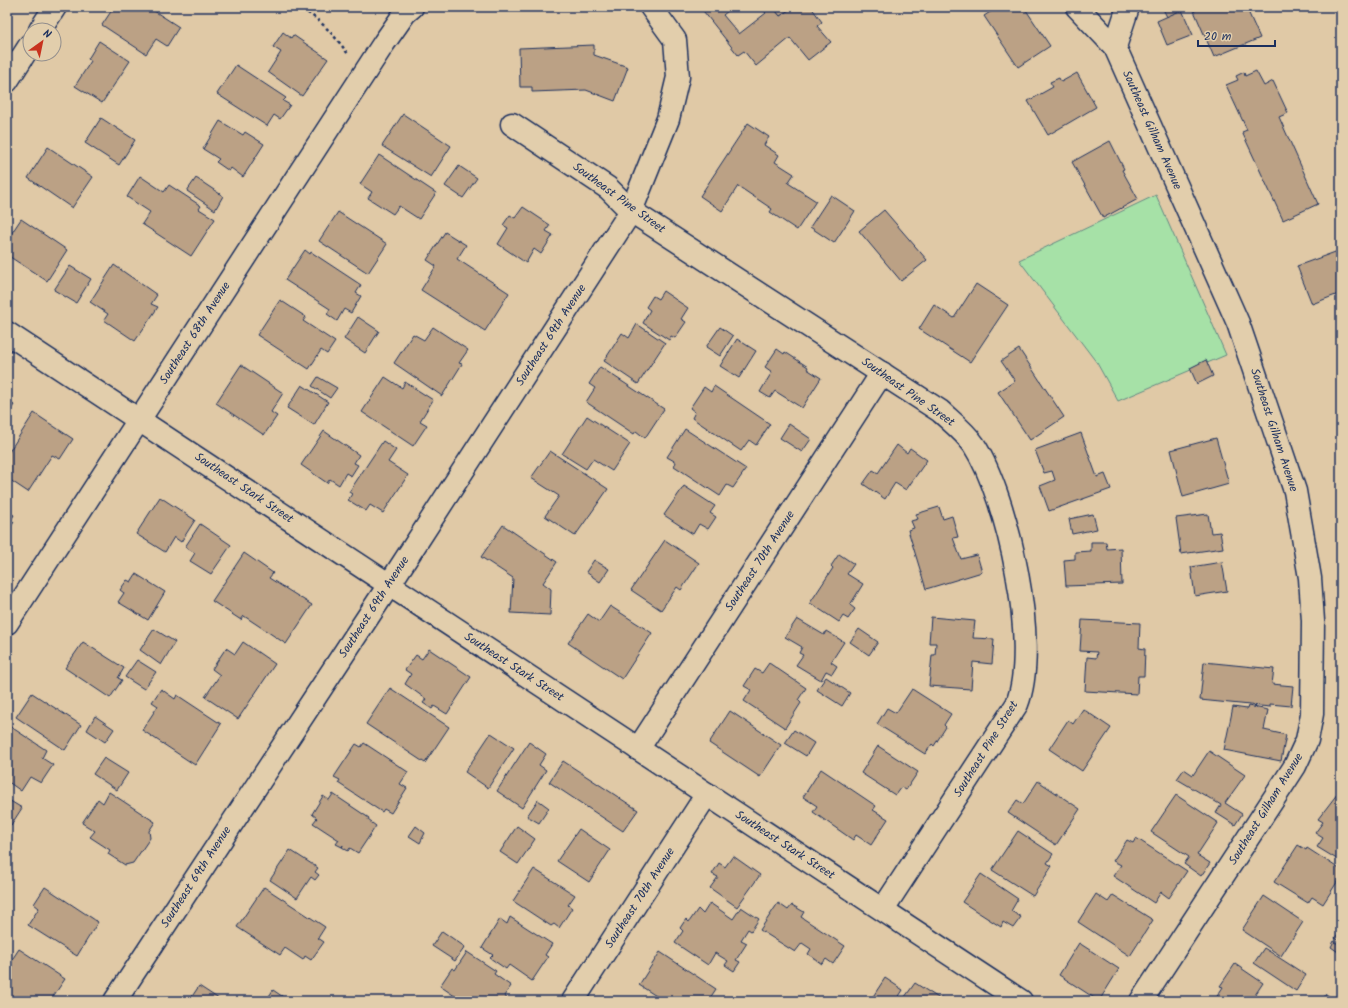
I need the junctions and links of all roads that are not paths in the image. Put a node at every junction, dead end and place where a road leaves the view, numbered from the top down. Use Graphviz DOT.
graph roads {
  1 [pos="55,7"];
  2 [pos="412,7"];
  3 [pos="651,7"];
  4 [pos="1076,7"];
  5 [pos="1128,7"];
  6 [pos="45,22"];
  7 [pos="1115,47"];
  8 [pos="22,58"];
  9 [pos="7,81"];
  10 [pos="512,124"];
  11 [pos="631,211"];
  12 [pos="7,333"];
  13 [pos="882,373"];
  14 [pos="139,419"];
  15 [pos="389,585"];
  16 [pos="7,623"];
  17 [pos="638,750"];
  18 [pos="707,794"];
  19 [pos="883,909"];
  20 [pos="115,1001"];
  21 [pos="573,1001"];
  22 [pos="1021,1001"];
  23 [pos="1141,1001"];
  1 -- 6 [label="street"];
  2 -- 14 [label="street, Southeast 68th Avenue"];
  3 -- 11 [label="street, Southeast 69th Avenue"];
  4 -- 7 [label="street"];
  5 -- 7 [label="street"];
  7 -- 23 [label="street, Southeast Gilham Avenue"];
  8 -- 9 [label="street"];
  10 -- 11 [label="street, Southeast Pine Street"];
  11 -- 13 [label="street, Southeast Pine Street"];
  11 -- 15 [label="street, Southeast 69th Avenue"];
  12 -- 14 [label="street, Southeast Stark Street"];
  13 -- 17 [label="street, Southeast 70th Avenue"];
  13 -- 19 [label="street, Southeast Pine Street"];
  14 -- 15 [label="street, Southeast Stark Street"];
  14 -- 16 [label="street, Southeast 68th Avenue"];
  15 -- 17 [label="street, Southeast Stark Street"];
  15 -- 20 [label="street, Southeast 69th Avenue"];
  17 -- 18 [label="street, Southeast Stark Street"];
  18 -- 19 [label="street, Southeast Stark Street"];
  18 -- 21 [label="street, Southeast 70th Avenue"];
  19 -- 22 [label="street, Southeast Stark Street"];
}
